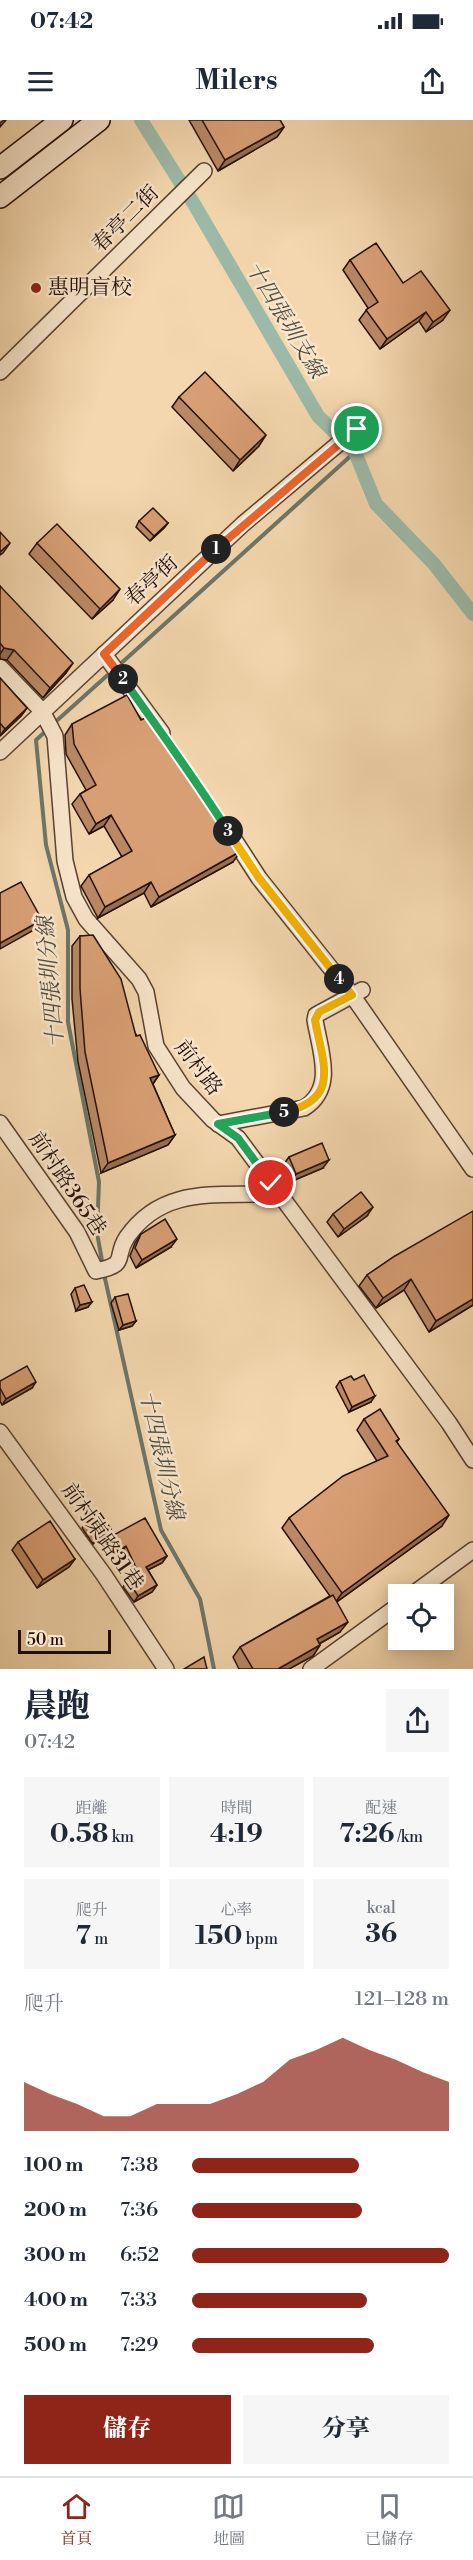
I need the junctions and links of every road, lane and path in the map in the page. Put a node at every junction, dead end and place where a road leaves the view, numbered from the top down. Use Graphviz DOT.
graph roads {
  1 [pos="62,120"];
  2 [pos="99,120"];
  3 [pos="0,168"];
  4 [pos="204,171"];
  5 [pos="0,197"];
  6 [pos="0,372"];
  7 [pos="348,437"];
  8 [pos="104,654"];
  9 [pos="0,667"];
  10 [pos="42,711"];
  11 [pos="174,749"];
  12 [pos="0,752"];
  13 [pos="217,813"];
  14 [pos="357,992"];
  15 [pos="0,1123"];
  16 [pos="218,1124"];
  17 [pos="473,1169"];
  18 [pos="271,1183"];
  19 [pos="0,1432"];
  20 [pos="473,1460"];
  21 [pos="473,1550"];
  22 [pos="427,1584"];
  23 [pos="388,1613"];
  24 [pos="166,1669"];
  25 [pos="311,1669"];
  1 -- 3 [label="street"];
  2 -- 5 [label="street"];
  4 -- 6 [label="street, 春亭二街"];
  7 -- 8 [label="street, 春亭街"];
  8 -- 10 [label="street, 春亭街"];
  8 -- 11 [label="street"];
  9 -- 10 [label="street"];
  10 -- 12 [label="street, 春亭街"];
  10 -- 16 [label="street, 前村路"];
  13 -- 14 [label="street"];
  14 -- 16 [label="street"];
  14 -- 17 [label="street"];
  15 -- 18 [label="street, 前村路365巷"];
  16 -- 18 [label="street, 前村路"];
  18 -- 20 [label="street, 前村路"];
  19 -- 24 [label="street, 前村東路31巷"];
  21 -- 22 [label="street"];
  23 -- 25 [label="street"];
}
